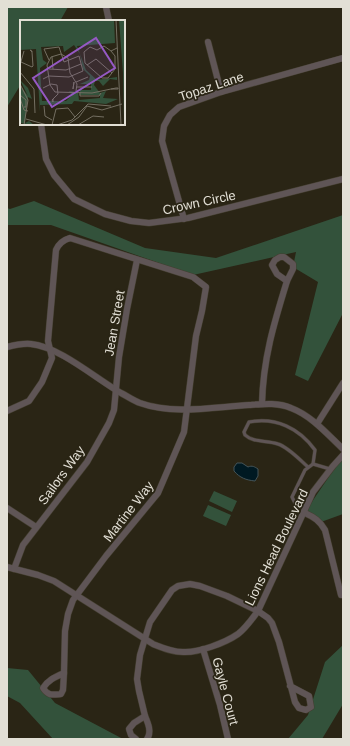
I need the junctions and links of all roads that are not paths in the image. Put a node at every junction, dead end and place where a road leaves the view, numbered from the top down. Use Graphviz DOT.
graph roads {
  1 [pos="106,7"];
  2 [pos="109,20"];
  3 [pos="208,42"];
  4 [pos="343,58"];
  5 [pos="222,92"];
  6 [pos="41,125"];
  7 [pos="343,179"];
  8 [pos="184,219"];
  9 [pos="137,260"];
  10 [pos="288,281"];
  11 [pos="7,347"];
  12 [pos="50,349"];
  13 [pos="343,383"];
  14 [pos="116,390"];
  15 [pos="262,404"];
  16 [pos="186,408"];
  17 [pos="7,411"];
  18 [pos="317,424"];
  19 [pos="343,449"];
  20 [pos="343,455"];
  21 [pos="313,464"];
  22 [pos="308,467"];
  23 [pos="330,469"];
  24 [pos="7,508"];
  25 [pos="305,511"];
  26 [pos="36,527"];
  27 [pos="7,567"];
  28 [pos="14,569"];
  29 [pos="76,595"];
  30 [pos="342,597"];
  31 [pos="258,611"];
  32 [pos="145,639"];
  33 [pos="203,649"];
  34 [pos="64,673"];
  35 [pos="290,686"];
  36 [pos="145,716"];
  37 [pos="136,739"];
  38 [pos="147,739"];
  39 [pos="228,739"];
  1 -- 2 [label="street"];
  3 -- 5 [label="street"];
  4 -- 5 [label="street, Topaz Lane"];
  5 -- 8 [label="street, Topaz Lane"];
  6 -- 8 [label="street, Crown Circle"];
  7 -- 8 [label="street, Crown Circle"];
  9 -- 12 [label="street"];
  9 -- 14 [label="street, Jean Street"];
  9 -- 16 [label="street, Martine Way"];
  10 -- 15 [label="street"];
  11 -- 12 [label="street"];
  12 -- 14 [label="street"];
  12 -- 17 [label="street"];
  13 -- 18 [label="street"];
  14 -- 16 [label="street"];
  14 -- 26 [label="street, Sailors Way"];
  15 -- 16 [label="street"];
  15 -- 18 [label="street"];
  16 -- 29 [label="street, Martine Way"];
  18 -- 19 [label="street"];
  20 -- 23 [label="street, Lions Head Boulevard"];
  21 -- 22 [label="lane"];
  21 -- 22 [label="lane"];
  21 -- 23 [label="lane"];
  22 -- 25 [label="lane"];
  23 -- 25 [label="street, Lions Head Boulevard"];
  24 -- 26 [label="street"];
  25 -- 30 [label="street"];
  25 -- 31 [label="street, Lions Head Boulevard"];
  26 -- 28 [label="street, Sailors Way"];
  27 -- 28 [label="street, Lions Head Boulevard"];
  28 -- 29 [label="street, Lions Head Boulevard"];
  29 -- 32 [label="street, Lions Head Boulevard"];
  29 -- 34 [label="street, Martine Way"];
  31 -- 32 [label="street"];
  31 -- 33 [label="street, Lions Head Boulevard"];
  31 -- 35 [label="street"];
  32 -- 33 [label="street, Lions Head Boulevard"];
  32 -- 36 [label="street"];
  33 -- 39 [label="street, Gayle Court"];
  36 -- 37 [label="street"];
  36 -- 38 [label="street"];
}
